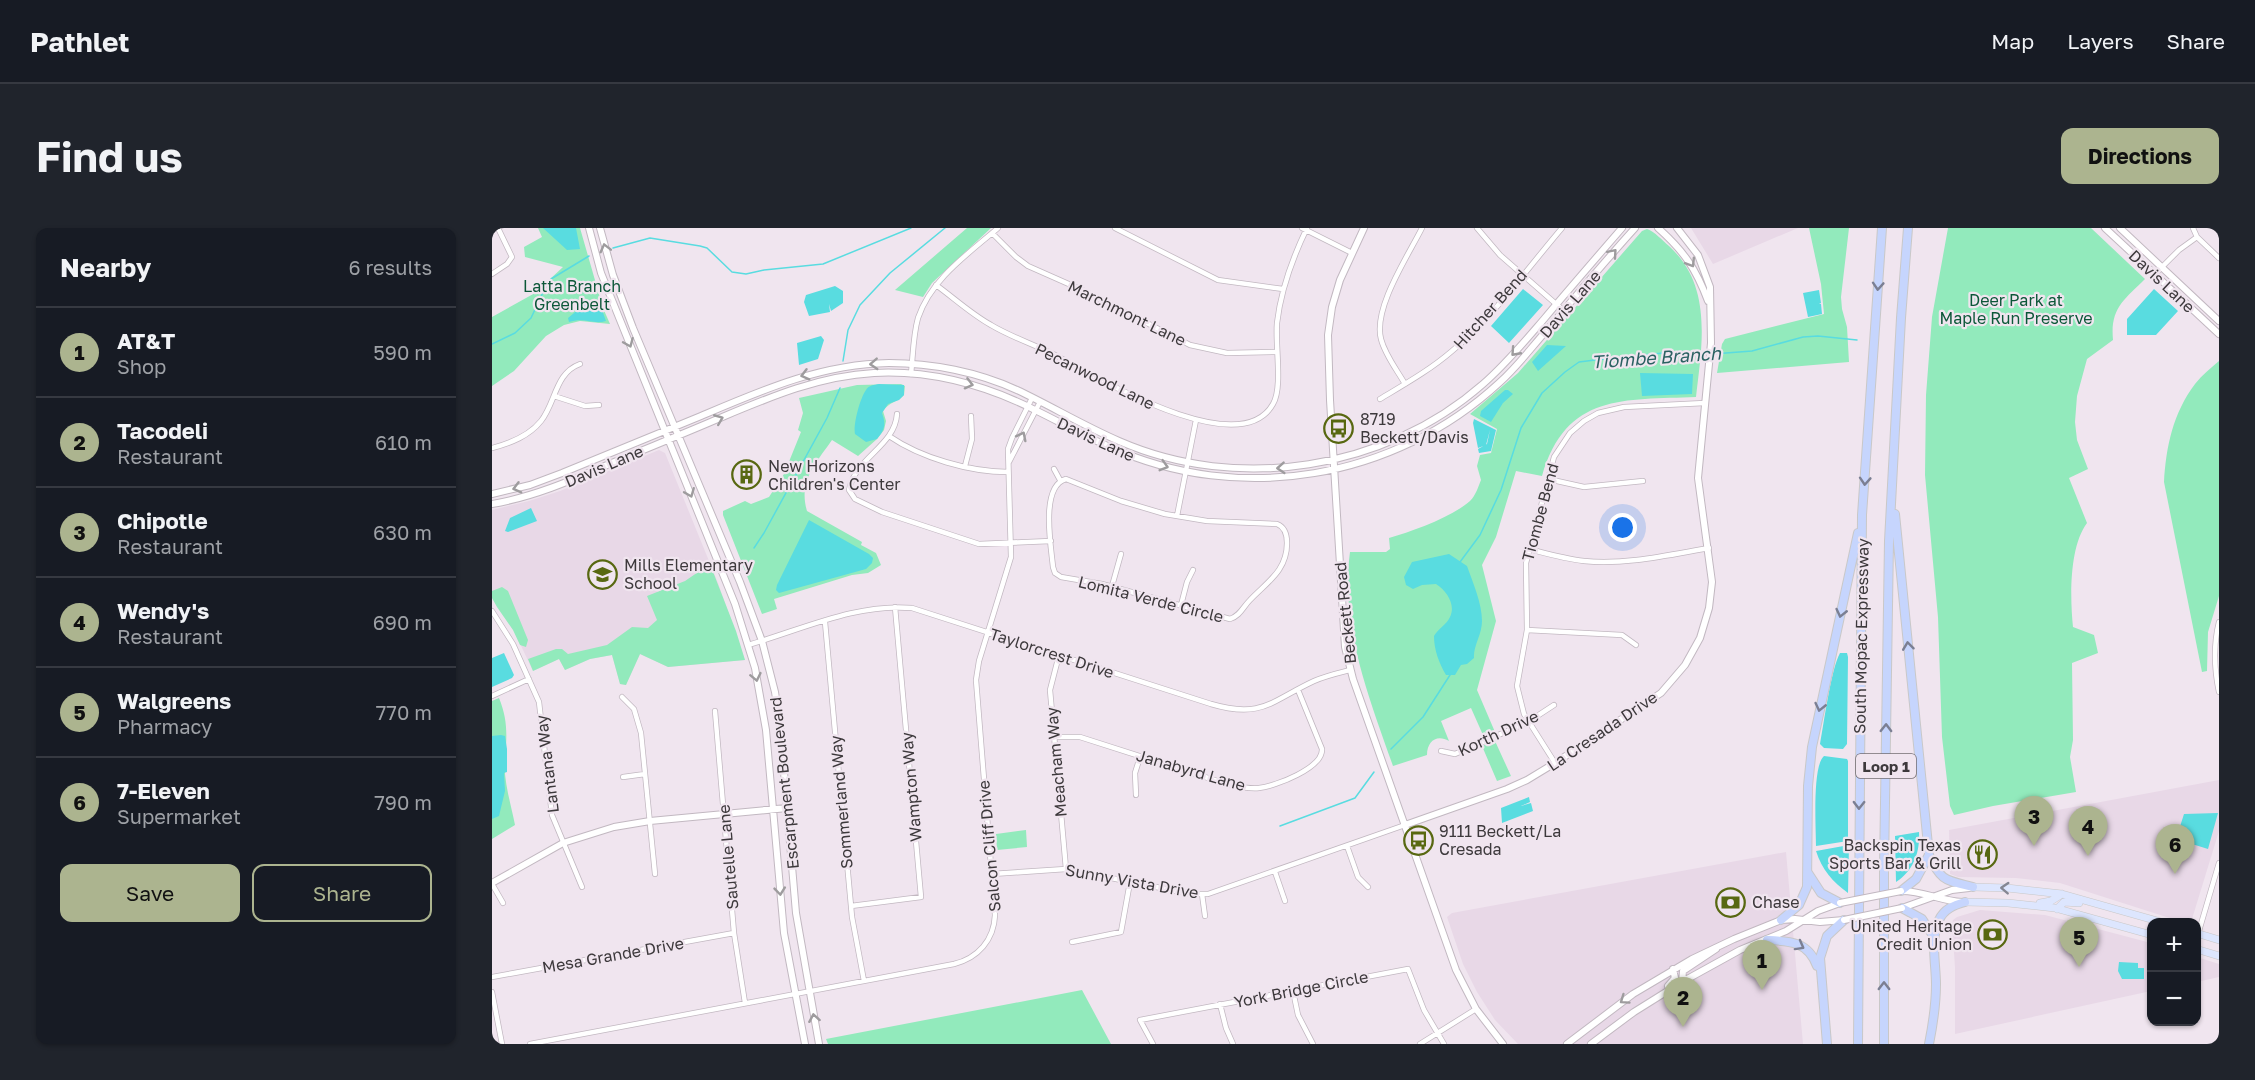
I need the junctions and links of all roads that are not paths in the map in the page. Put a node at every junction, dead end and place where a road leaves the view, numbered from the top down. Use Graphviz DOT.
graph roads {
  1 [pos="498,228"];
  2 [pos="589,228"];
  3 [pos="600,228"];
  4 [pos="998,228"];
  5 [pos="1115,228"];
  6 [pos="1364,228"];
  7 [pos="1422,228"];
  8 [pos="1477,228"];
  9 [pos="1562,228"];
  10 [pos="1622,228"];
  11 [pos="1635,228"];
  12 [pos="1658,228"];
  13 [pos="1677,228"];
  14 [pos="1882,228"];
  15 [pos="1908,228"];
  16 [pos="2105,228"];
  17 [pos="2120,228"];
  18 [pos="2193,228"];
  19 [pos="1305,229"];
  20 [pos="992,233"];
  21 [pos="2197,237"];
  22 [pos="1352,252"];
  23 [pos="2219,258"];
  24 [pos="2162,267"];
  25 [pos="492,274"];
  26 [pos="2155,274"];
  27 [pos="1522,275"];
  28 [pos="936,285"];
  29 [pos="1283,289"];
  30 [pos="1556,304"];
  31 [pos="1711,307"];
  32 [pos="625,308"];
  33 [pos="616,311"];
  34 [pos="1564,311"];
  35 [pos="2219,321"];
  36 [pos="2219,334"];
  37 [pos="1276,352"];
  38 [pos="580,363"];
  39 [pos="912,365"];
  40 [pos="911,374"];
  41 [pos="1405,384"];
  42 [pos="554,396"];
  43 [pos="1032,398"];
  44 [pos="1380,399"];
  45 [pos="1040,402"];
  46 [pos="1705,403"];
  47 [pos="599,405"];
  48 [pos="1028,406"];
  49 [pos="1036,410"];
  50 [pos="897,414"];
  51 [pos="971,416"];
  52 [pos="1196,420"];
  53 [pos="674,426"];
  54 [pos="665,430"];
  55 [pos="678,435"];
  56 [pos="889,436"];
  57 [pos="669,439"];
  58 [pos="492,448"];
  59 [pos="1334,460"];
  60 [pos="1009,462"];
  61 [pos="1188,462"];
  62 [pos="965,466"];
  63 [pos="1054,469"];
  64 [pos="1334,470"];
  65 [pos="1008,472"];
  66 [pos="1186,472"];
  67 [pos="1548,479"];
  68 [pos="1060,480"];
  69 [pos="1643,481"];
  70 [pos="1893,489"];
  71 [pos="492,494"];
  72 [pos="492,504"];
  73 [pos="1862,515"];
  74 [pos="1177,516"];
  75 [pos="1051,541"];
  76 [pos="1012,544"];
  77 [pos="1709,548"];
  78 [pos="1529,549"];
  79 [pos="1121,554"];
  80 [pos="1193,570"];
  81 [pos="1112,586"];
  82 [pos="1181,605"];
  83 [pos="895,607"];
  84 [pos="492,612"];
  85 [pos="825,622"];
  86 [pos="2219,622"];
  87 [pos="1527,630"];
  88 [pos="988,632"];
  89 [pos="762,641"];
  90 [pos="748,645"];
  91 [pos="1636,645"];
  92 [pos="2217,654"];
  93 [pos="1059,655"];
  94 [pos="1350,670"];
  95 [pos="529,679"];
  96 [pos="1298,690"];
  97 [pos="2219,692"];
  98 [pos="492,696"];
  99 [pos="622,697"];
  100 [pos="1554,705"];
  101 [pos="715,711"];
  102 [pos="1528,722"];
  103 [pos="1054,737"];
  104 [pos="1441,751"];
  105 [pos="1140,757"];
  106 [pos="1555,763"];
  107 [pos="645,774"];
  108 [pos="623,777"];
  109 [pos="1136,795"];
  110 [pos="787,808"];
  111 [pos="772,810"];
  112 [pos="725,815"];
  113 [pos="650,821"];
  114 [pos="1405,825"];
  115 [pos="563,843"];
  116 [pos="1347,846"];
  117 [pos="1929,855"];
  118 [pos="2219,863"];
  119 [pos="1066,869"];
  120 [pos="1275,872"];
  121 [pos="1808,873"];
  122 [pos="655,874"];
  123 [pos="992,874"];
  124 [pos="1130,882"];
  125 [pos="492,883"];
  126 [pos="582,887"];
  127 [pos="1368,887"];
  128 [pos="1973,887"];
  129 [pos="1901,891"];
  130 [pos="1202,894"];
  131 [pos="2062,894"];
  132 [pos="1935,897"];
  133 [pos="1285,901"];
  134 [pos="1965,902"];
  135 [pos="503,903"];
  136 [pos="1840,903"];
  137 [pos="1990,903"];
  138 [pos="851,906"];
  139 [pos="1902,908"];
  140 [pos="2057,909"];
  141 [pos="2122,911"];
  142 [pos="1205,916"];
  143 [pos="2147,918"];
  144 [pos="1781,920"];
  145 [pos="1804,920"];
  146 [pos="1844,920"];
  147 [pos="2201,923"];
  148 [pos="734,933"];
  149 [pos="2147,935"];
  150 [pos="1934,937"];
  151 [pos="2201,937"];
  152 [pos="1767,940"];
  153 [pos="2219,940"];
  154 [pos="1072,942"];
  155 [pos="1718,946"];
  156 [pos="2201,951"];
  157 [pos="2219,956"];
  158 [pos="1673,969"];
  159 [pos="1820,972"];
  160 [pos="492,977"];
  161 [pos="864,981"];
  162 [pos="1682,982"];
  163 [pos="809,991"];
  164 [pos="1293,991"];
  165 [pos="492,992"];
  166 [pos="795,994"];
  167 [pos="745,1003"];
  168 [pos="1220,1004"];
  169 [pos="1476,1009"];
  170 [pos="1634,1011"];
  171 [pos="1437,1034"];
  172 [pos="502,1044"];
  173 [pos="530,1044"];
  174 [pos="805,1044"];
  175 [pos="819,1044"];
  176 [pos="1153,1044"];
  177 [pos="1233,1044"];
  178 [pos="1313,1044"];
  179 [pos="1420,1044"];
  180 [pos="1444,1044"];
  181 [pos="1503,1044"];
  182 [pos="1567,1044"];
  183 [pos="1591,1044"];
  184 [pos="1827,1044"];
  185 [pos="1858,1044"];
  186 [pos="1884,1044"];
  187 [pos="1929,1044"];
  1 -- 25 [label="street"];
  2 -- 33 [label="main road, Escarpment Boulevard"];
  32 -- 3 [label="main road, Escarpment Boulevard, one-way"];
  4 -- 20 [label="street"];
  5 -- 29 [label="street"];
  6 -- 22 [label="main road, Beckett Road"];
  7 -- 41 [label="street"];
  8 -- 27 [label="street"];
  9 -- 27 [label="street, Hitcher Bend"];
  10 -- 30 [label="main road, Davis Lane"];
  34 -- 11 [label="main road, Davis Lane, one-way"];
  12 -- 31 [label="main road, La Cresada Drive, one-way"];
  13 -- 31 [label="main road, La Cresada Drive"];
  14 -- 73 [label="highway, South Mopac Expressway / Loop 1, one-way"];
  15 -- 70 [label="highway, South Mopac Expressway / Loop 1"];
  16 -- 26 [label="main road, Davis Lane"];
  17 -- 24 [label="main road, Davis Lane"];
  18 -- 21 [label="street"];
  19 -- 22 [label="street"];
  19 -- 29 [label="street"];
  20 -- 28 [label="street"];
  20 -- 37 [label="street, Marchmont Lane"];
  21 -- 23 [label="street"];
  21 -- 24 [label="street"];
  22 -- 59 [label="main road, Beckett Road"];
  24 -- 26 [label="street"];
  24 -- 35 [label="main road, Davis Lane"];
  26 -- 36 [label="main road, Davis Lane"];
  27 -- 30 [label="street"];
  27 -- 41 [label="street, Hitcher Bend"];
  28 -- 39 [label="street"];
  28 -- 52 [label="street, Pecanwood Lane"];
  29 -- 37 [label="street"];
  30 -- 34 [label="street"];
  30 -- 59 [label="main road, Davis Lane, one-way"];
  31 -- 46 [label="main road, La Cresada Drive"];
  32 -- 33 [label="main road"];
  32 -- 53 [label="main road, Escarpment Boulevard"];
  33 -- 54 [label="main road, Escarpment Boulevard, one-way"];
  34 -- 64 [label="main road, Davis Lane"];
  37 -- 52 [label="street, Pecanwood Lane"];
  38 -- 42 [label="street"];
  39 -- 40 [label="street"];
  39 -- 43 [label="main road, Davis Lane"];
  39 -- 53 [label="main road, Davis Lane, one-way"];
  40 -- 48 [label="main road, Davis Lane, one-way"];
  55 -- 40 [label="main road, Davis Lane, one-way"];
  41 -- 44 [label="street, Hitcher Bend"];
  42 -- 47 [label="street"];
  42 -- 58 [label="street"];
  43 -- 45 [label="main road, Davis Lane"];
  43 -- 48 [label="street, Salcon Cliff Drive"];
  45 -- 49 [label="street, Salcon Cliff Drive"];
  45 -- 61 [label="main road, Davis Lane"];
  46 -- 67 [label="street, Tiombe Bend"];
  46 -- 77 [label="main road, La Cresada Drive"];
  48 -- 49 [label="main road, Davis Lane"];
  48 -- 60 [label="street, Salcon Cliff Drive"];
  60 -- 49 [label="street, Salcon Cliff Drive, one-way"];
  49 -- 66 [label="main road, Davis Lane, one-way"];
  50 -- 56 [label="street"];
  51 -- 62 [label="street"];
  52 -- 61 [label="street"];
  53 -- 54 [label="main road, Davis Lane"];
  53 -- 55 [label="main road, Escarpment Boulevard"];
  54 -- 57 [label="main road, Escarpment Boulevard"];
  54 -- 71 [label="main road, Davis Lane, one-way"];
  55 -- 57 [label="main road, Davis Lane"];
  55 -- 89 [label="main road, Escarpment Boulevard"];
  56 -- 62 [label="street"];
  56 -- 76 [label="street"];
  57 -- 72 [label="main road, Davis Lane"];
  57 -- 90 [label="main road, Escarpment Boulevard, one-way"];
  59 -- 61 [label="main road, Davis Lane, one-way"];
  59 -- 64 [label="main road, Beckett Road"];
  60 -- 65 [label="street, Salcon Cliff Drive"];
  61 -- 66 [label="street"];
  62 -- 65 [label="street"];
  63 -- 68 [label="street"];
  64 -- 66 [label="main road, Davis Lane"];
  64 -- 94 [label="main road, Beckett Road"];
  65 -- 76 [label="street, Salcon Cliff Drive"];
  66 -- 74 [label="street"];
  67 -- 69 [label="street"];
  67 -- 78 [label="street, Tiombe Bend"];
  68 -- 74 [label="street, Lomita Verde Circle"];
  68 -- 75 [label="street, Lomita Verde Circle"];
  117 -- 70 [label="highway, one-way"];
  186 -- 70 [label="highway, South Mopac Expressway / Loop 1, one-way"];
  73 -- 121 [label="highway, one-way"];
  73 -- 185 [label="highway, South Mopac Expressway / Loop 1, one-way"];
  74 -- 82 [label="street, Lomita Verde Circle"];
  75 -- 76 [label="street"];
  75 -- 81 [label="street, Lomita Verde Circle"];
  76 -- 88 [label="street, Salcon Cliff Drive"];
  77 -- 78 [label="street"];
  77 -- 106 [label="main road, La Cresada Drive"];
  78 -- 87 [label="street, Tiombe Bend"];
  79 -- 81 [label="street"];
  80 -- 82 [label="street"];
  81 -- 82 [label="street, Lomita Verde Circle"];
  83 -- 85 [label="street, Taylorcrest Drive"];
  83 -- 88 [label="street, Taylorcrest Drive"];
  83 -- 138 [label="street, Wampton Way"];
  84 -- 95 [label="street, Lantana Way"];
  85 -- 89 [label="street, Taylorcrest Drive"];
  85 -- 138 [label="street, Sommerland Way"];
  86 -- 92 [label="street"];
  87 -- 91 [label="street"];
  87 -- 102 [label="street, Tiombe Bend"];
  88 -- 93 [label="street, Taylorcrest Drive"];
  88 -- 123 [label="street, Salcon Cliff Drive"];
  89 -- 90 [label="street, Taylorcrest Drive"];
  89 -- 110 [label="main road, Escarpment Boulevard"];
  90 -- 111 [label="main road, Escarpment Boulevard, one-way"];
  92 -- 97 [label="street"];
  93 -- 96 [label="street, Taylorcrest Drive"];
  93 -- 103 [label="street, Meacham Way"];
  94 -- 96 [label="street, Taylorcrest Drive"];
  94 -- 114 [label="main road, Beckett Road"];
  95 -- 98 [label="street"];
  95 -- 115 [label="street, Lantana Way"];
  96 -- 105 [label="street, Janabyrd Lane"];
  99 -- 107 [label="street"];
  100 -- 102 [label="street, Korth Drive"];
  101 -- 112 [label="street, Sautelle Lane"];
  102 -- 104 [label="street, Korth Drive"];
  102 -- 106 [label="street, Tiombe Bend"];
  103 -- 105 [label="street, Janabyrd Lane"];
  103 -- 119 [label="street, Meacham Way"];
  105 -- 109 [label="street"];
  106 -- 114 [label="main road, La Cresada Drive"];
  107 -- 108 [label="street"];
  107 -- 113 [label="street"];
  110 -- 111 [label="main road"];
  110 -- 163 [label="main road, Escarpment Boulevard"];
  111 -- 112 [label="main road"];
  111 -- 166 [label="main road, Escarpment Boulevard, one-way"];
  112 -- 113 [label="main road"];
  112 -- 148 [label="street, Sautelle Lane"];
  113 -- 115 [label="main road"];
  113 -- 122 [label="street"];
  114 -- 116 [label="street, Sunny Vista Drive"];
  114 -- 169 [label="main road, Beckett Road"];
  115 -- 125 [label="main road"];
  115 -- 126 [label="street, Lantana Way"];
  116 -- 120 [label="street, Sunny Vista Drive"];
  116 -- 127 [label="street"];
  117 -- 128 [label="highway"];
  117 -- 129 [label="highway"];
  118 -- 147 [label="street"];
  119 -- 123 [label="street, Sunny Vista Drive"];
  119 -- 124 [label="street, Sunny Vista Drive"];
  120 -- 130 [label="street, Sunny Vista Drive"];
  120 -- 133 [label="street"];
  121 -- 136 [label="highway"];
  121 -- 144 [label="highway"];
  123 -- 161 [label="street, Salcon Cliff Drive"];
  124 -- 130 [label="street, Sunny Vista Drive"];
  124 -- 154 [label="street"];
  125 -- 135 [label="street"];
  131 -- 128 [label="main road, one-way"];
  128 -- 132 [label="main road"];
  129 -- 132 [label="main road"];
  129 -- 136 [label="main road, bridge"];
  130 -- 142 [label="street"];
  131 -- 137 [label="main road"];
  131 -- 141 [label="main road"];
  132 -- 134 [label="main road"];
  132 -- 139 [label="main road"];
  134 -- 137 [label="main road"];
  134 -- 150 [label="highway"];
  136 -- 145 [label="main road"];
  137 -- 140 [label="main road"];
  138 -- 161 [label="street, Sommerland Way"];
  139 -- 146 [label="main road, bridge"];
  139 -- 150 [label="highway"];
  140 -- 141 [label="main road"];
  140 -- 149 [label="main road"];
  141 -- 143 [label="main road"];
  144 -- 145 [label="main road"];
  144 -- 155 [label="main road"];
  145 -- 146 [label="main road"];
  145 -- 152 [label="main road"];
  146 -- 159 [label="highway"];
  148 -- 160 [label="street, Mesa Grande Drive"];
  148 -- 167 [label="street, Sautelle Lane"];
  150 -- 187 [label="highway"];
  151 -- 153 [label="main road"];
  152 -- 159 [label="highway, one-way"];
  152 -- 162 [label="main road"];
  155 -- 158 [label="main road"];
  155 -- 162 [label="main road"];
  156 -- 157 [label="main road"];
  158 -- 170 [label="main road"];
  158 -- 182 [label="main road, one-way"];
  159 -- 184 [label="highway"];
  161 -- 163 [label="street, Salcon Cliff Drive"];
  162 -- 170 [label="main road"];
  163 -- 166 [label="street, Salcon Cliff Drive"];
  175 -- 163 [label="main road, Escarpment Boulevard, one-way"];
  164 -- 168 [label="street, York Bridge Circle"];
  164 -- 171 [label="street, York Bridge Circle"];
  164 -- 178 [label="street"];
  165 -- 172 [label="street"];
  166 -- 167 [label="street, Salcon Cliff Drive"];
  166 -- 174 [label="main road, Escarpment Boulevard"];
  167 -- 173 [label="street, Salcon Cliff Drive"];
  168 -- 176 [label="street, York Bridge Circle"];
  168 -- 177 [label="street"];
  169 -- 171 [label="street"];
  169 -- 181 [label="main road, Beckett Road"];
  170 -- 183 [label="main road"];
  171 -- 179 [label="street"];
  171 -- 180 [label="street, York Bridge Circle"];
}
